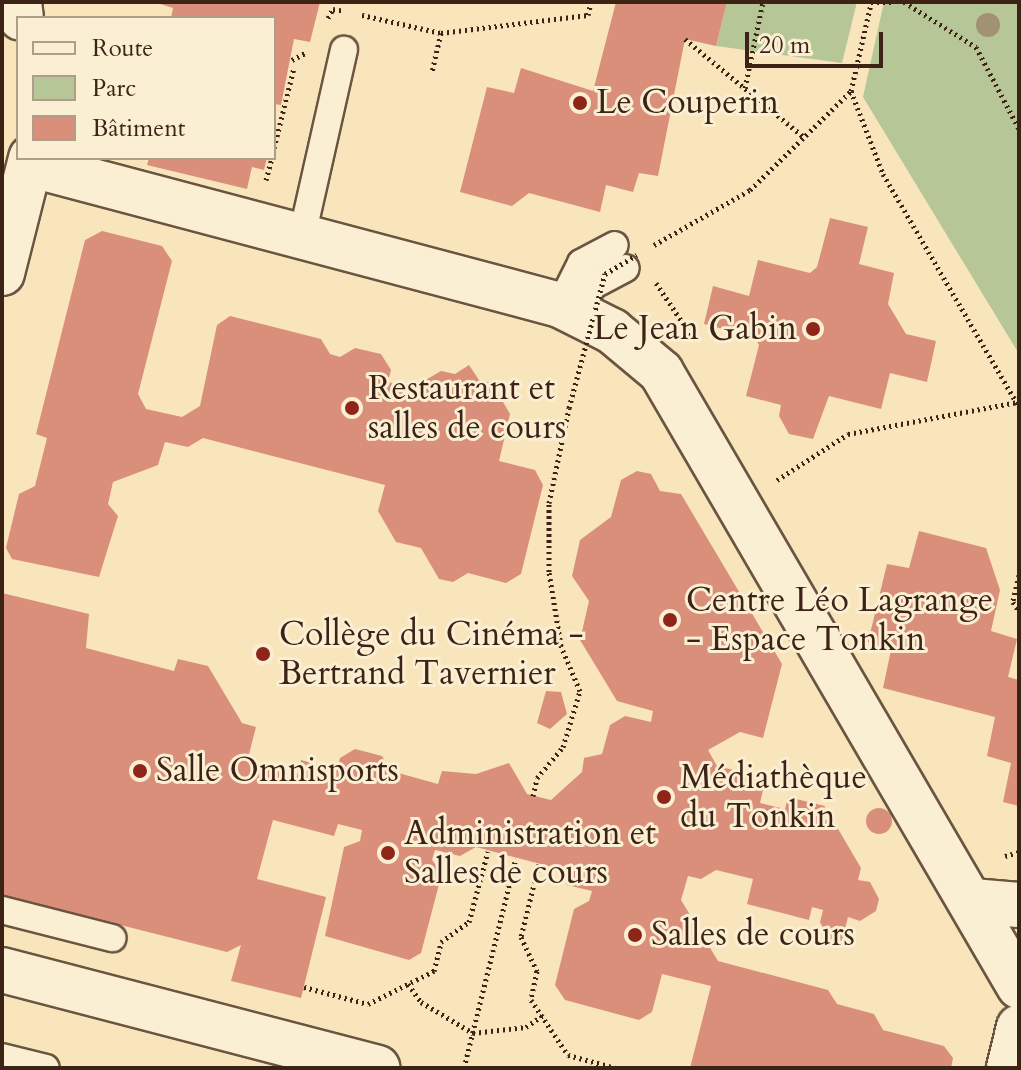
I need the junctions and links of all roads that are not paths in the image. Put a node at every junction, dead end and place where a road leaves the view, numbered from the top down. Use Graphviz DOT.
graph roads {
  1 [pos="344,50"];
  2 [pos="22,160"];
  3 [pos="302,236"];
  4 [pos="626,256"];
  5 [pos="2,273"];
  6 [pos="569,310"];
  7 [pos="972,901"];
  8 [pos="1019,905"];
  9 [pos="2,910"];
  10 [pos="112,938"];
  11 [pos="2,970"];
  12 [pos="1019,986"];
  13 [pos="1019,1027"];
  14 [pos="2,1057"];
  15 [pos="46,1068"];
  16 [pos="377,1068"];
  17 [pos="1009,1068"];
  1 -- 3 [label="lane"];
  2 -- 3 [label="street"];
  2 -- 5 [label="street"];
  3 -- 6 [label="street"];
  4 -- 6 [label="lane"];
  6 -- 7 [label="street"];
  7 -- 8 [label="street"];
  7 -- 12 [label="street"];
  9 -- 10 [label="lane"];
  11 -- 16 [label="street"];
  13 -- 17 [label="street"];
  14 -- 15 [label="lane"];
}
